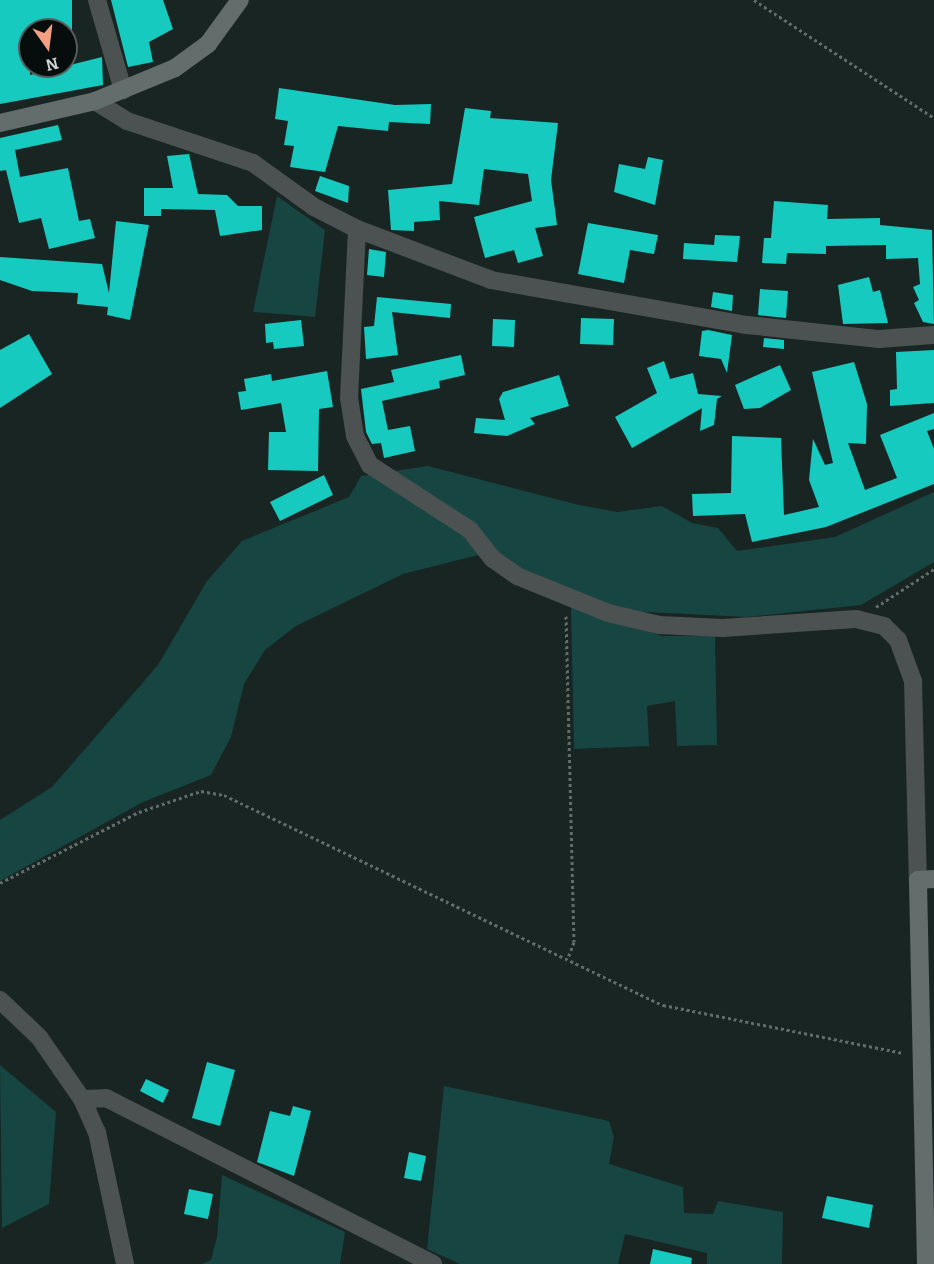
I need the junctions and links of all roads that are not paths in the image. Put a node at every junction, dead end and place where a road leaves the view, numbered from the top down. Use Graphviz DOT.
graph roads {
  1 [pos="97,0"];
  2 [pos="240,0"];
  3 [pos="123,90"];
  4 [pos="95,101"];
  5 [pos="0,123"];
  6 [pos="357,229"];
  7 [pos="934,335"];
  8 [pos="926,879"];
  9 [pos="0,1000"];
  10 [pos="82,1099"];
  11 [pos="125,1264"];
  12 [pos="433,1264"];
  13 [pos="926,1264"];
  1 -- 3 [label="street"];
  2 -- 3 [label="street"];
  3 -- 4 [label="street"];
  4 -- 5 [label="street"];
  4 -- 6 [label="street"];
  6 -- 7 [label="street"];
  6 -- 8 [label="street"];
  8 -- 13 [label="street"];
  9 -- 10 [label="street"];
  10 -- 11 [label="street"];
  10 -- 12 [label="street"];
}
